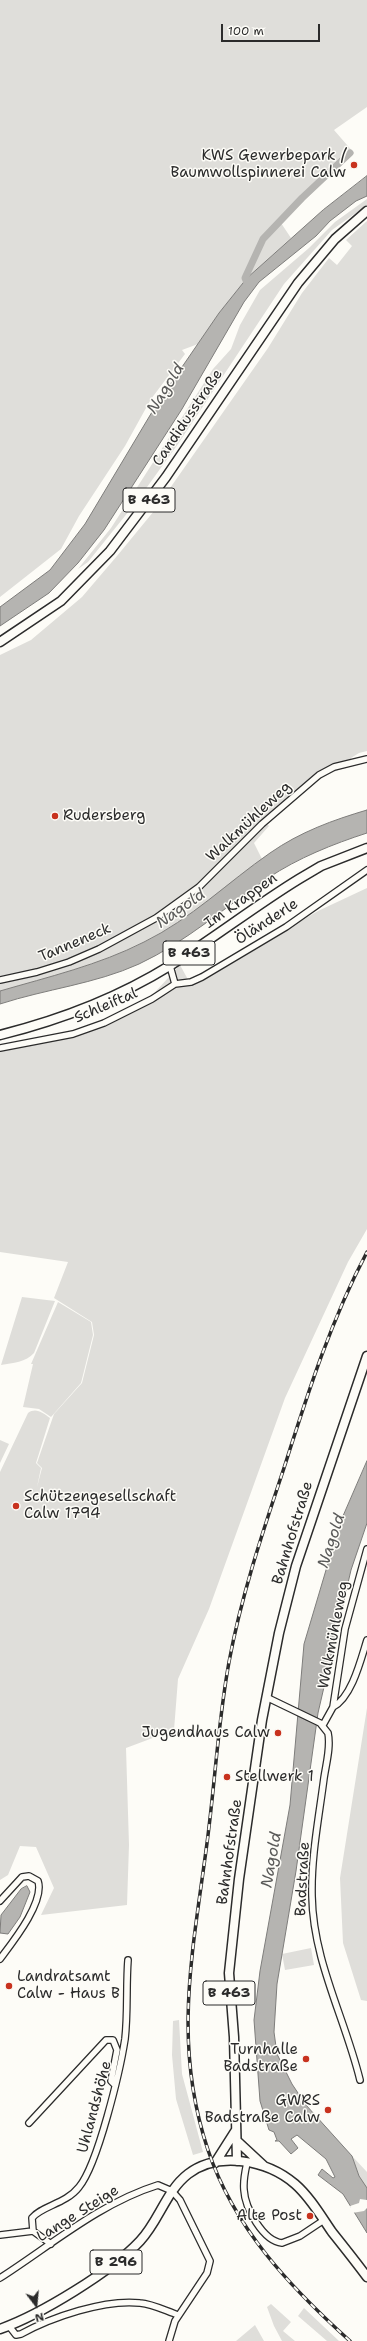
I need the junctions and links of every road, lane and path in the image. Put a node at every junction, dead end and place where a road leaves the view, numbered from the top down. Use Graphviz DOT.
graph roads {
  1 [pos="367,211"];
  2 [pos="0,642"];
  3 [pos="367,758"];
  4 [pos="367,848"];
  5 [pos="367,870"];
  6 [pos="156,918"];
  7 [pos="170,966"];
  8 [pos="0,980"];
  9 [pos="175,984"];
  10 [pos="0,1035"];
  11 [pos="0,1048"];
  12 [pos="367,1356"];
  13 [pos="367,1549"];
  14 [pos="367,1640"];
  15 [pos="266,1697"];
  16 [pos="333,1707"];
  17 [pos="322,1724"];
  18 [pos="0,1901"];
  19 [pos="0,1959"];
  20 [pos="128,1960"];
  21 [pos="360,2080"];
  22 [pos="114,2085"];
  23 [pos="29,2123"];
  24 [pos="236,2129"];
  25 [pos="236,2140"];
  26 [pos="237,2161"];
  27 [pos="247,2162"];
  28 [pos="215,2163"];
  29 [pos="264,2166"];
  30 [pos="172,2191"];
  31 [pos="324,2220"];
  32 [pos="32,2230"];
  33 [pos="0,2235"];
  34 [pos="51,2244"];
  35 [pos="367,2277"];
  36 [pos="0,2278"];
  37 [pos="178,2315"];
  38 [pos="9,2326"];
  39 [pos="0,2329"];
  40 [pos="169,2341"];
  1 -- 2 [label="main road, Candidusstraße / B 463"];
  3 -- 6 [label="street, Walkmühleweg"];
  4 -- 7 [label="main road, Im Krappen / B 463"];
  5 -- 9 [label="street, Öländerle"];
  6 -- 8 [label="street, Tanneneck"];
  7 -- 9 [label="street"];
  7 -- 10 [label="main road, Im Krappen / B 463"];
  9 -- 11 [label="street, Schleiftal"];
  12 -- 15 [label="main road, Bahnhofstraße / B 463"];
  13 -- 16 [label="street, Walkmühleweg"];
  14 -- 16 [label="street"];
  15 -- 17 [label="street"];
  15 -- 24 [label="main road, Bahnhofstraße / B 463"];
  16 -- 17 [label="street, Walkmühleweg"];
  17 -- 21 [label="street, Badstraße"];
  18 -- 19 [label="street"];
  20 -- 22 [label="street, Uhlandshöhe"];
  22 -- 23 [label="street"];
  22 -- 32 [label="street, Uhlandshöhe"];
  24 -- 25 [label="main road, Bahnhofstraße / B 463"];
  24 -- 28 [label="main road"];
  25 -- 26 [label="main road, Bahnhofstraße / B 463"];
  25 -- 29 [label="main road"];
  26 -- 27 [label="main road, B 296"];
  26 -- 28 [label="main road, B 296"];
  27 -- 29 [label="main road, B 296"];
  27 -- 31 [label="street"];
  28 -- 30 [label="main road, B 296"];
  29 -- 31 [label="main road, B 296"];
  30 -- 34 [label="street, Lange Steige"];
  30 -- 37 [label="street"];
  30 -- 38 [label="main road, B 296"];
  31 -- 35 [label="main road, B 296"];
  32 -- 33 [label="street"];
  32 -- 34 [label="street"];
  34 -- 36 [label="street, Lange Steige"];
  37 -- 38 [label="street"];
  37 -- 40 [label="street"];
  38 -- 39 [label="main road, B 296"];
}
